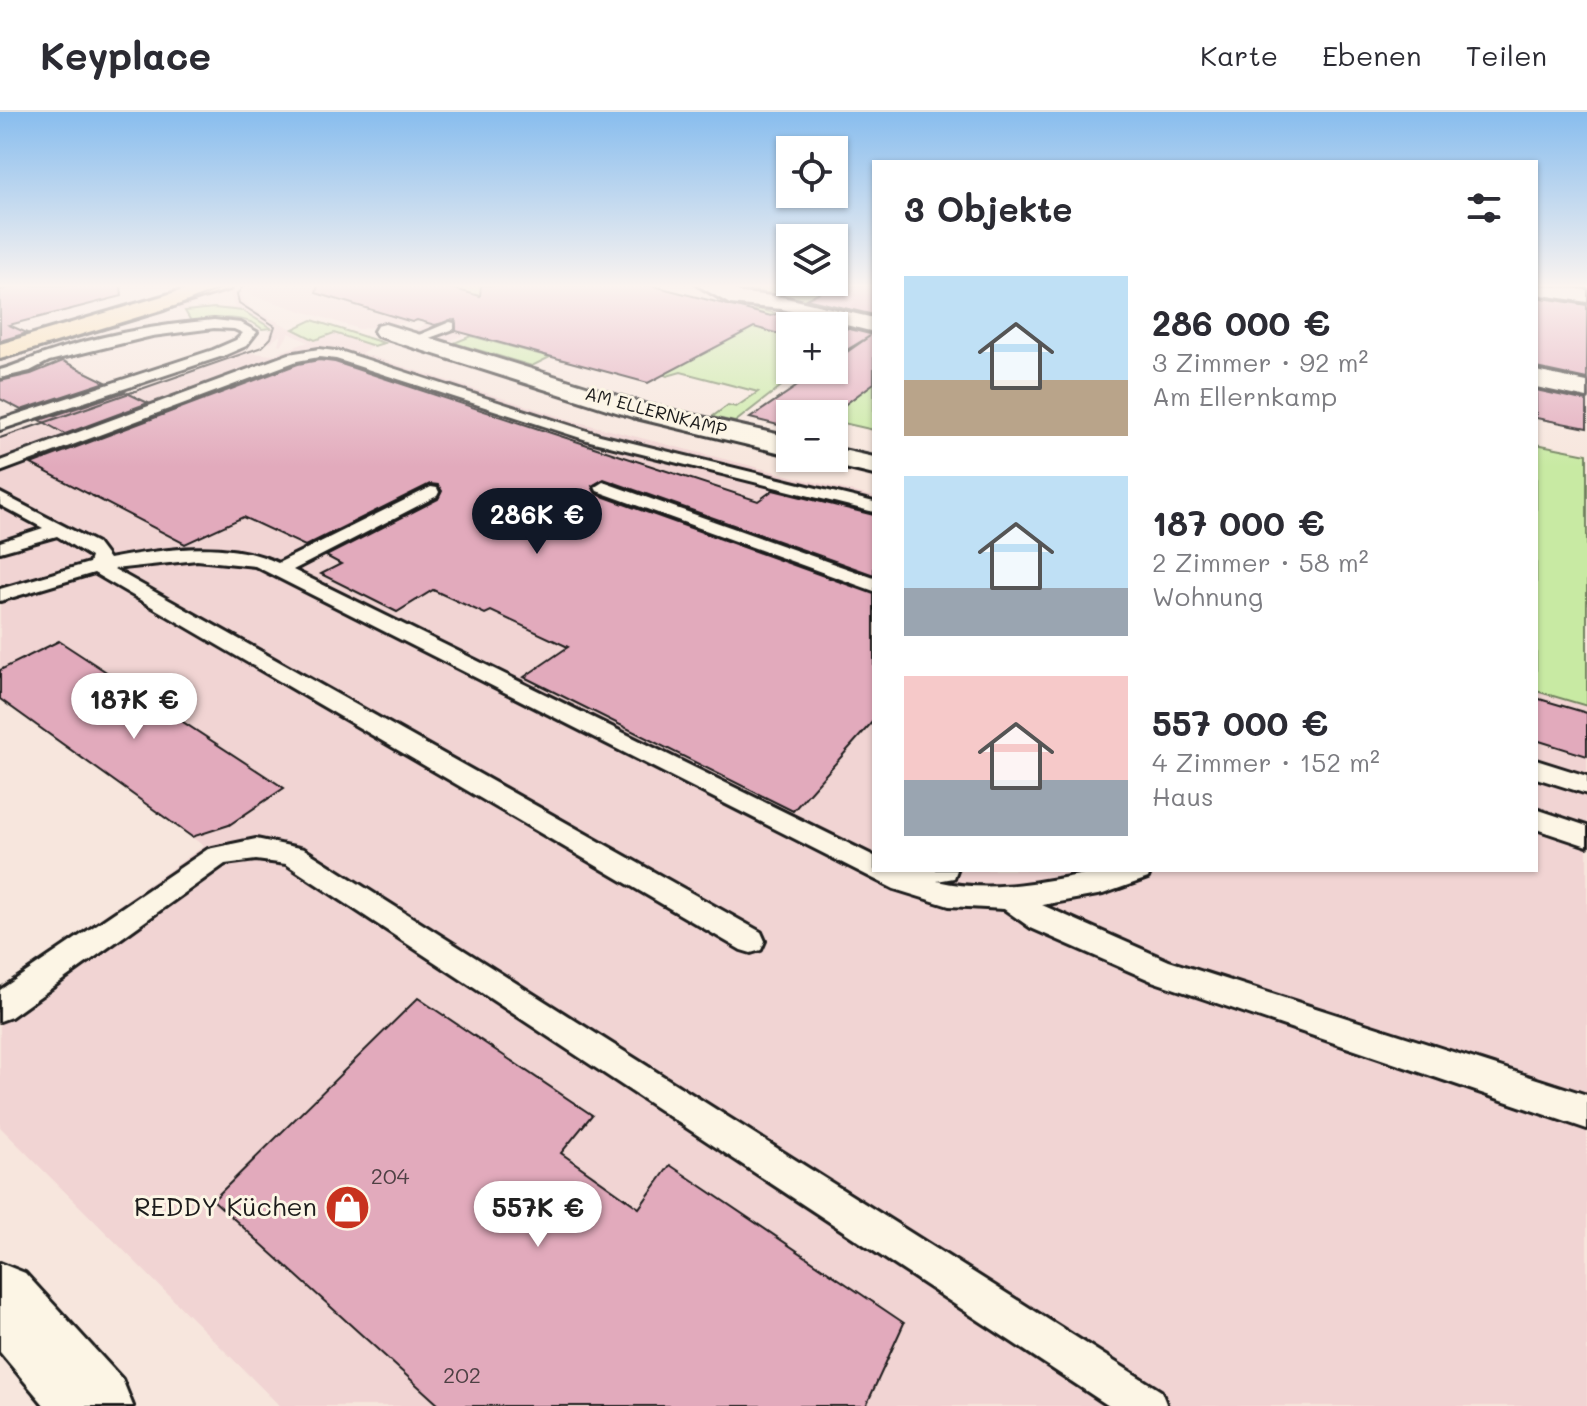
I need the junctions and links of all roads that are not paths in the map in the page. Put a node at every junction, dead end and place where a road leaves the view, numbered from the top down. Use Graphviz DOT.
graph roads {
  1 [pos="20,345"];
  2 [pos="101,345"];
  3 [pos="141,345"];
  4 [pos="233,345"];
  5 [pos="430,345"];
  6 [pos="256,346"];
  7 [pos="274,349"];
  8 [pos="127,351"];
  9 [pos="0,352"];
  10 [pos="218,353"];
  11 [pos="299,359"];
  12 [pos="0,374"];
  13 [pos="1538,379"];
  14 [pos="1587,390"];
  15 [pos="0,425"];
  16 [pos="776,443"];
  17 [pos="848,460"];
  18 [pos="872,466"];
  19 [pos="0,467"];
  20 [pos="603,487"];
  21 [pos="431,492"];
  22 [pos="0,498"];
  23 [pos="872,506"];
  24 [pos="58,529"];
  25 [pos="0,547"];
  26 [pos="98,568"];
  27 [pos="279,570"];
  28 [pos="872,584"];
  29 [pos="0,595"];
  30 [pos="1538,770"];
  31 [pos="1587,785"];
  32 [pos="1538,820"];
  33 [pos="1587,836"];
  34 [pos="872,866"];
  35 [pos="886,872"];
  36 [pos="1132,872"];
  37 [pos="1012,900"];
  38 [pos="751,941"];
  39 [pos="0,1007"];
  40 [pos="1587,1112"];
  41 [pos="0,1298"];
  42 [pos="1142,1405"];
  43 [pos="95,1406"];
  1 -- 9 [label="main road"];
  2 -- 12 [label="lane"];
  3 -- 8 [label="lane"];
  4 -- 10 [label="lane"];
  5 -- 16 [label="street, AM ELLERNKAMP"];
  6 -- 10 [label="lane"];
  7 -- 11 [label="lane"];
  10 -- 15 [label="lane"];
  11 -- 19 [label="lane"];
  11 -- 23 [label="lane"];
  13 -- 14 [label="street"];
  17 -- 18 [label="street"];
  20 -- 28 [label="lane"];
  21 -- 27 [label="lane"];
  22 -- 24 [label="lane"];
  24 -- 25 [label="lane"];
  24 -- 26 [label="lane"];
  26 -- 27 [label="lane"];
  26 -- 29 [label="lane"];
  26 -- 38 [label="lane"];
  27 -- 34 [label="lane"];
  30 -- 31 [label="lane"];
  32 -- 33 [label="lane"];
  35 -- 37 [label="lane"];
  36 -- 37 [label="lane"];
  37 -- 40 [label="lane"];
  39 -- 42 [label="lane"];
  41 -- 43 [label="street"];
}
